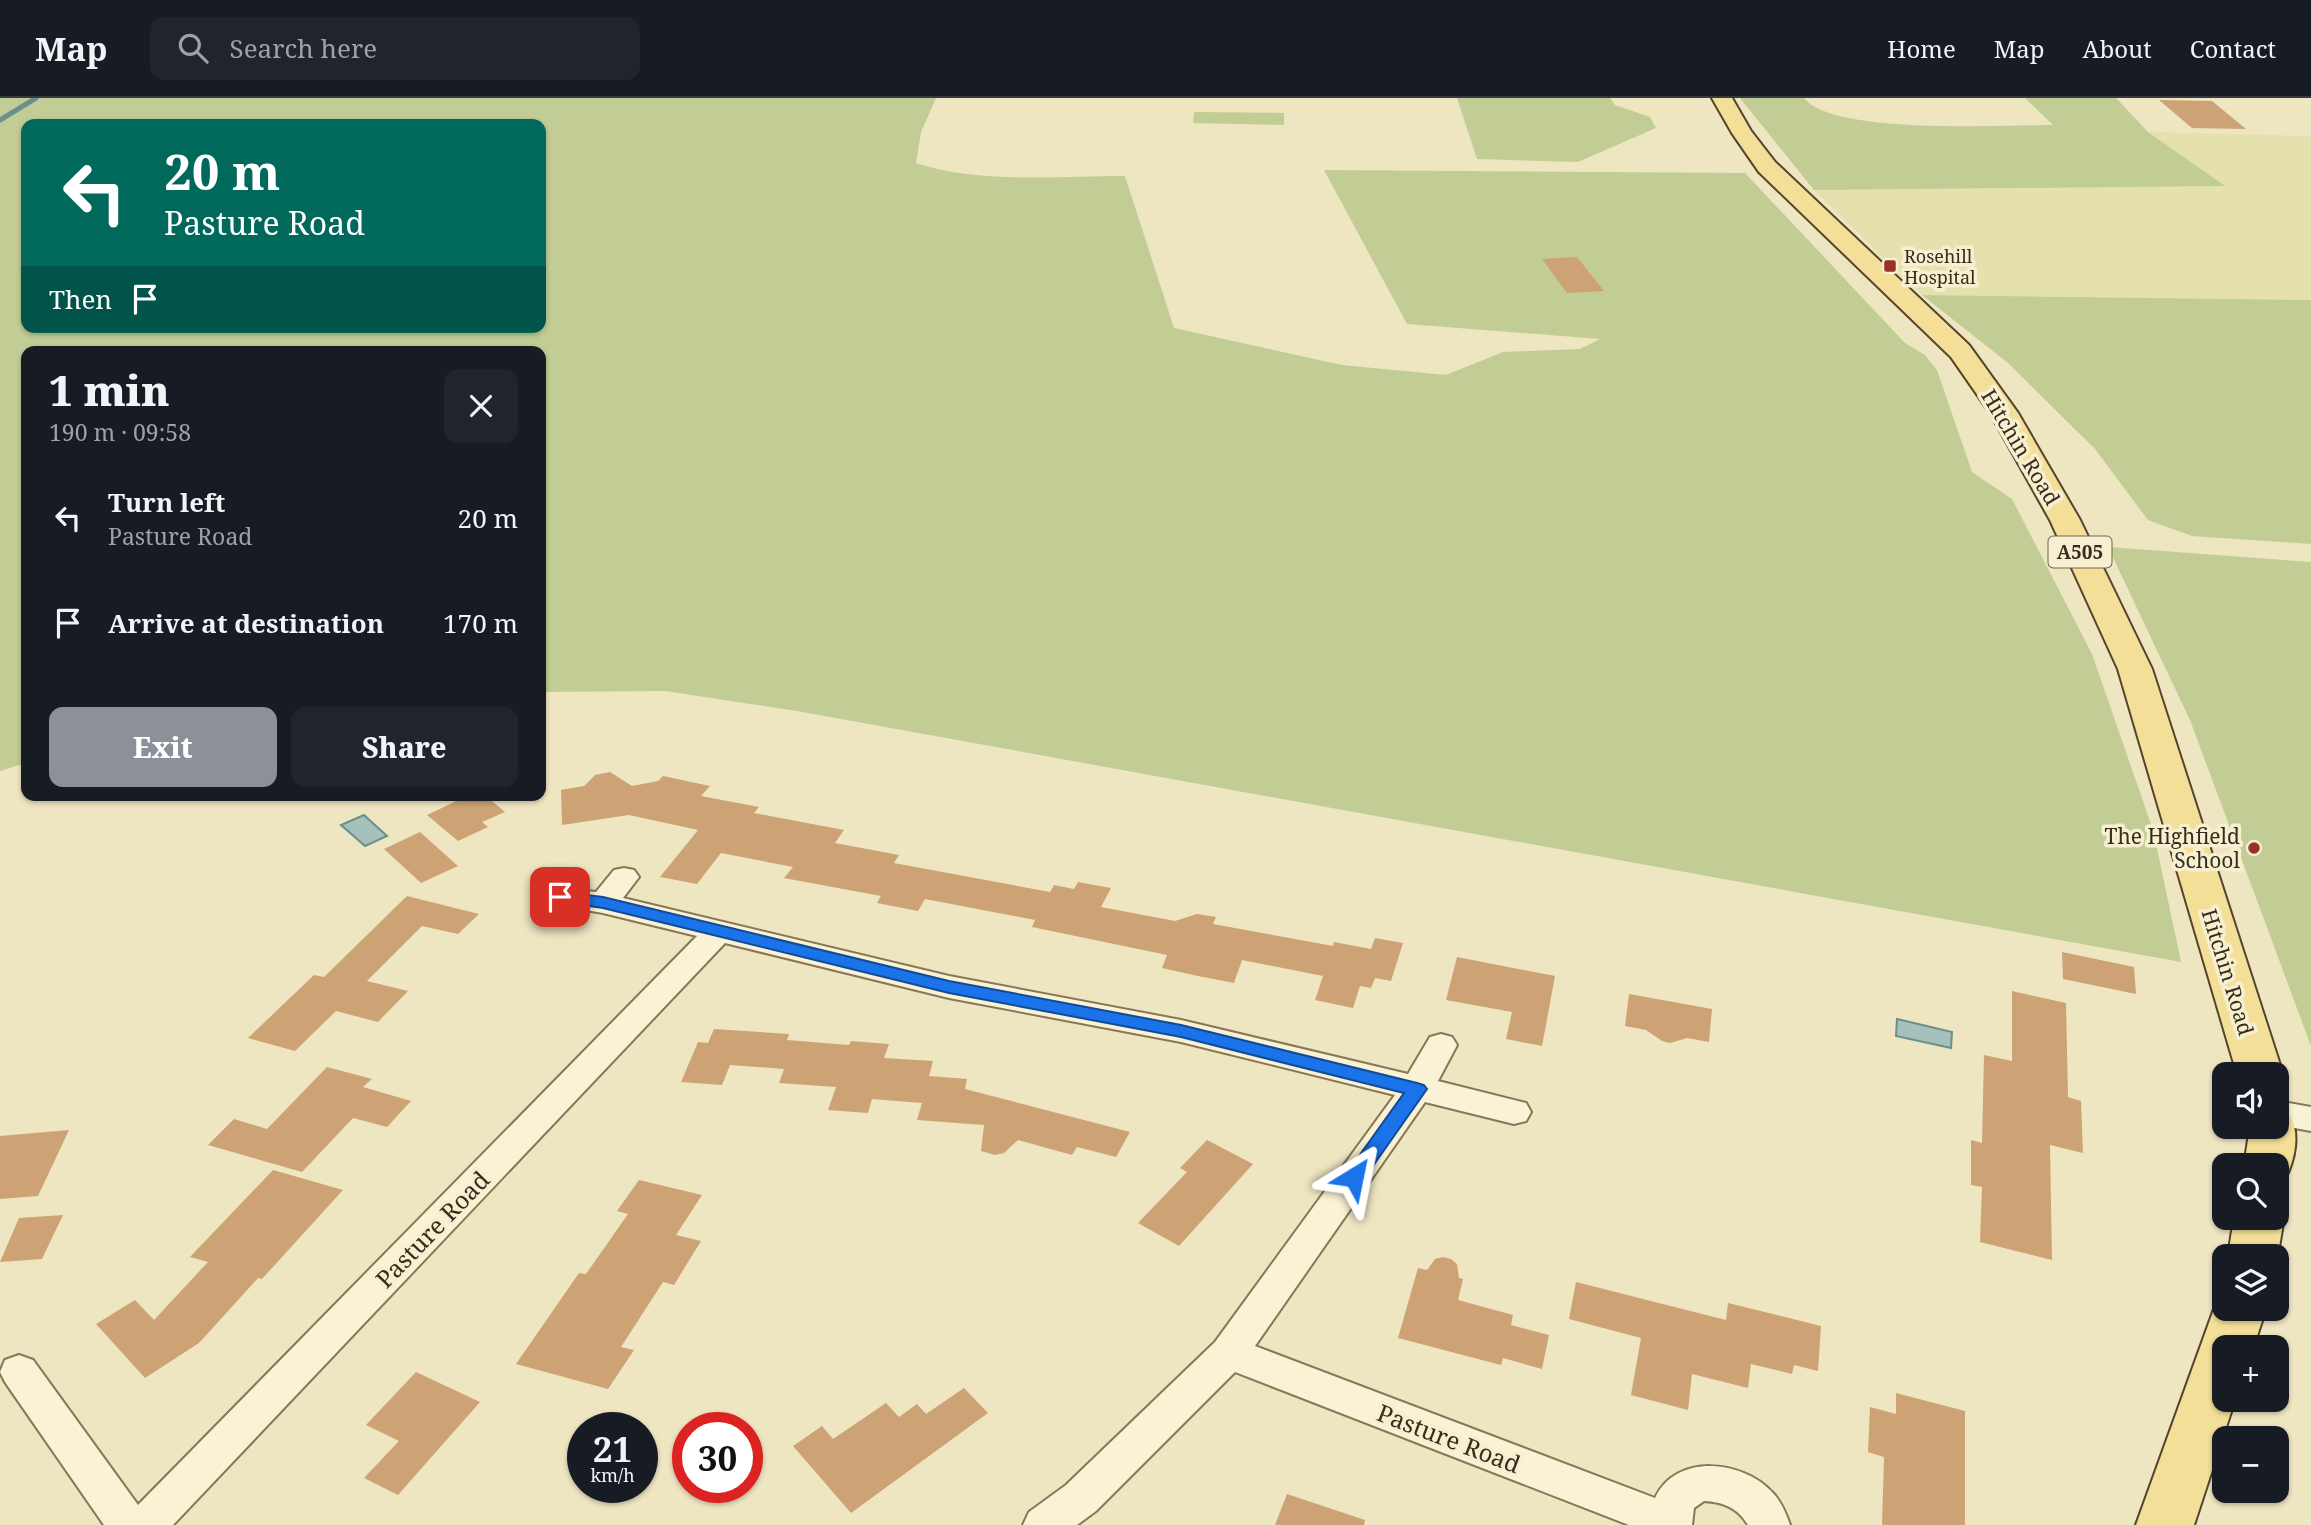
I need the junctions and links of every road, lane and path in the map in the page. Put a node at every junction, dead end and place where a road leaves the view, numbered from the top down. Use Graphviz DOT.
graph roads {
  1 [pos="1722,98"];
  2 [pos="624,877"];
  3 [pos="560,897"];
  4 [pos="603,903"];
  5 [pos="718,932"];
  6 [pos="1441,1045"];
  7 [pos="2256,1062"];
  8 [pos="1417,1089"];
  9 [pos="1514,1112"];
  10 [pos="2289,1115"];
  11 [pos="2311,1119"];
  12 [pos="1229,1353"];
  13 [pos="19,1371"];
  14 [pos="2212,1388"];
  15 [pos="1670,1524"];
  16 [pos="128,1525"];
  17 [pos="146,1525"];
  18 [pos="1044,1525"];
  19 [pos="1769,1525"];
  20 [pos="2165,1525"];
  1 -- 7 [label="main road, Hitchin Road / A505"];
  2 -- 4 [label="street"];
  3 -- 4 [label="street"];
  4 -- 5 [label="street"];
  5 -- 8 [label="street"];
  5 -- 17 [label="street, Pasture Road"];
  6 -- 8 [label="street"];
  8 -- 9 [label="street"];
  8 -- 12 [label="street"];
  10 -- 11 [label="street"];
  12 -- 15 [label="street, Pasture Road"];
  12 -- 18 [label="street"];
  13 -- 16 [label="street"];
  14 -- 20 [label="main road"];
  15 -- 19 [label="street, Pasture Road"];
}
